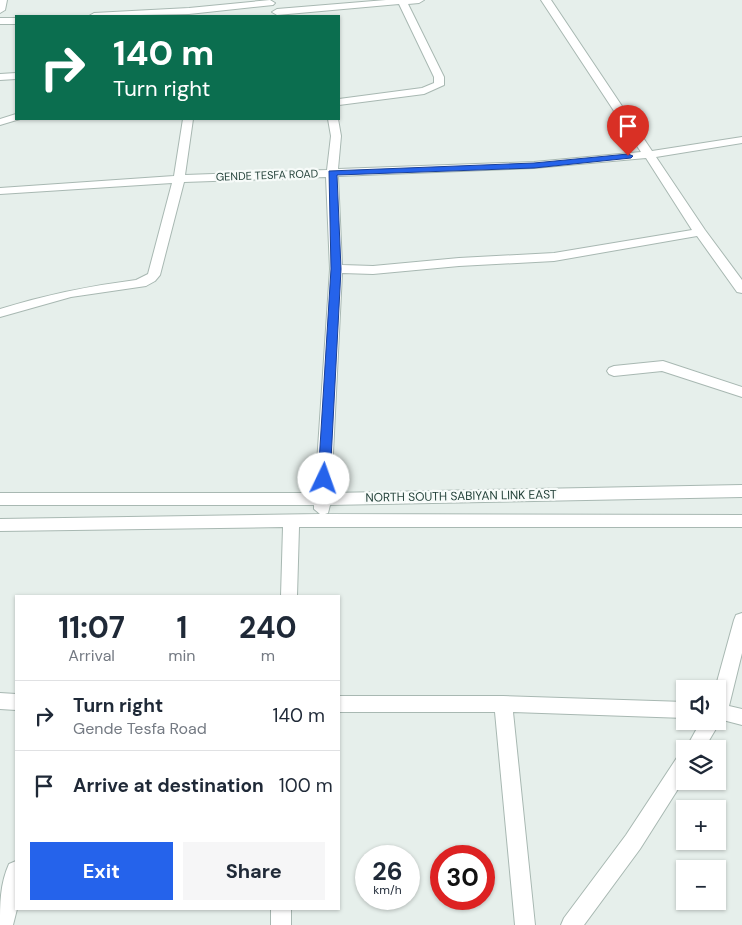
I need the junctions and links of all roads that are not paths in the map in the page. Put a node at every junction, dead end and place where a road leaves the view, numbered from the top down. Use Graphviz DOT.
graph roads {
  1 [pos="2,0"];
  2 [pos="148,0"];
  3 [pos="419,0"];
  4 [pos="546,0"];
  5 [pos="269,2"];
  6 [pos="402,2"];
  7 [pos="0,10"];
  8 [pos="153,13"];
  9 [pos="189,14"];
  10 [pos="278,14"];
  11 [pos="114,15"];
  12 [pos="15,20"];
  13 [pos="0,22"];
  14 [pos="15,76"];
  15 [pos="0,77"];
  16 [pos="340,102"];
  17 [pos="15,117"];
  18 [pos="188,120"];
  19 [pos="334,120"];
  20 [pos="0,122"];
  21 [pos="742,140"];
  22 [pos="647,155"];
  23 [pos="332,173"];
  24 [pos="179,179"];
  25 [pos="0,191"];
  26 [pos="700,232"];
  27 [pos="336,269"];
  28 [pos="742,289"];
  29 [pos="0,313"];
  30 [pos="614,370"];
  31 [pos="742,392"];
  32 [pos="742,491"];
  33 [pos="323,499"];
  34 [pos="0,500"];
  35 [pos="321,521"];
  36 [pos="742,521"];
  37 [pos="291,522"];
  38 [pos="0,525"];
  39 [pos="289,595"];
  40 [pos="742,620"];
  41 [pos="726,681"];
  42 [pos="0,701"];
  43 [pos="15,702"];
  44 [pos="340,704"];
  45 [pos="503,704"];
  46 [pos="676,710"];
  47 [pos="726,713"];
  48 [pos="742,717"];
  49 [pos="676,776"];
  50 [pos="15,875"];
  51 [pos="281,910"];
  52 [pos="3,925"];
  53 [pos="281,925"];
  54 [pos="526,925"];
  55 [pos="571,925"];
  1 -- 7 [label="street"];
  2 -- 8 [label="street"];
  3 -- 6 [label="street"];
  4 -- 22 [label="street"];
  5 -- 9 [label="street"];
  5 -- 10 [label="street"];
  6 -- 10 [label="street"];
  6 -- 16 [label="street"];
  8 -- 9 [label="street"];
  8 -- 11 [label="street"];
  12 -- 13 [label="street"];
  14 -- 15 [label="street"];
  17 -- 20 [label="street"];
  18 -- 24 [label="street"];
  19 -- 23 [label="street"];
  21 -- 22 [label="street, GENDE TESFA ROAD"];
  22 -- 23 [label="street, GENDE TESFA ROAD"];
  22 -- 26 [label="street"];
  23 -- 24 [label="street, GENDE TESFA ROAD"];
  23 -- 27 [label="street"];
  24 -- 25 [label="street, GENDE TESFA ROAD"];
  24 -- 29 [label="street"];
  26 -- 27 [label="street"];
  26 -- 28 [label="street"];
  27 -- 33 [label="street"];
  30 -- 31 [label="street"];
  32 -- 33 [label="street, NORTH SOUTH SABIYAN LINK EAST"];
  33 -- 34 [label="street, NORTH SOUTH SABIYAN LINK EAST"];
  33 -- 35 [label="street"];
  35 -- 36 [label="street, NORTH SOUTH SABIYAN LINK EAST"];
  35 -- 37 [label="street, NORTH SOUTH SABIYAN LINK EAST"];
  37 -- 38 [label="street, NORTH SOUTH SABIYAN LINK EAST"];
  37 -- 39 [label="street"];
  40 -- 41 [label="street"];
  42 -- 43 [label="street"];
  44 -- 45 [label="street"];
  45 -- 46 [label="street"];
  45 -- 54 [label="street"];
  47 -- 48 [label="street"];
  49 -- 55 [label="street"];
  50 -- 52 [label="street"];
  51 -- 53 [label="street"];
}
